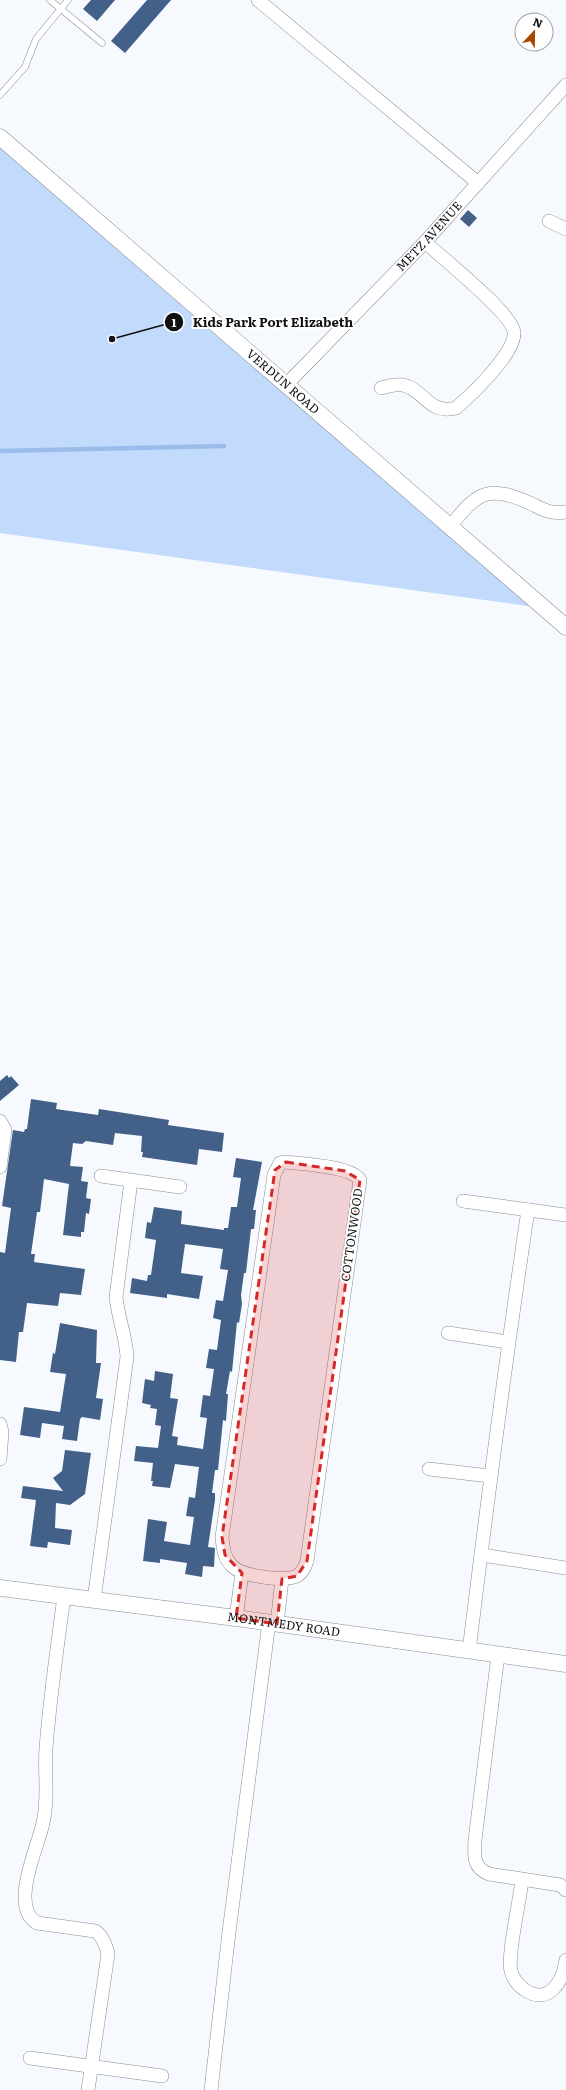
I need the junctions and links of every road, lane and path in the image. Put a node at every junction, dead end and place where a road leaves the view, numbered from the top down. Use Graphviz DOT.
graph roads {
  1 [pos="50,0"];
  2 [pos="68,0"];
  3 [pos="258,0"];
  4 [pos="61,9"];
  5 [pos="102,43"];
  6 [pos="566,85"];
  7 [pos="0,95"];
  8 [pos="0,137"];
  9 [pos="478,183"];
  10 [pos="549,221"];
  11 [pos="566,229"];
  12 [pos="425,242"];
  13 [pos="287,384"];
  14 [pos="381,388"];
  15 [pos="566,512"];
  16 [pos="450,527"];
  17 [pos="566,626"];
  18 [pos="0,1121"];
  19 [pos="0,1167"];
  20 [pos="101,1176"];
  21 [pos="131,1181"];
  22 [pos="180,1187"];
  23 [pos="463,1200"];
  24 [pos="528,1210"];
  25 [pos="566,1215"];
  26 [pos="448,1333"];
  27 [pos="508,1342"];
  28 [pos="0,1424"];
  29 [pos="0,1459"];
  30 [pos="429,1469"];
  31 [pos="490,1476"];
  32 [pos="482,1555"];
  33 [pos="566,1568"];
  34 [pos="242,1573"];
  35 [pos="282,1579"];
  36 [pos="0,1588"];
  37 [pos="64,1596"];
  38 [pos="94,1600"];
  39 [pos="236,1618"];
  40 [pos="273,1623"];
  41 [pos="469,1651"];
  42 [pos="498,1655"];
  43 [pos="566,1664"];
  44 [pos="522,1881"];
  45 [pos="566,1890"];
  46 [pos="566,1960"];
  47 [pos="30,2058"];
  48 [pos="91,2066"];
  49 [pos="162,2076"];
  50 [pos="88,2090"];
  51 [pos="211,2090"];
  1 -- 4 [label="lane"];
  2 -- 4 [label="lane"];
  3 -- 9 [label="street"];
  4 -- 5 [label="lane"];
  4 -- 7 [label="lane"];
  6 -- 9 [label="street, METZ AVENUE"];
  8 -- 13 [label="street, VERDUN ROAD"];
  9 -- 12 [label="street, METZ AVENUE"];
  10 -- 11 [label="street"];
  12 -- 13 [label="street, METZ AVENUE"];
  12 -- 14 [label="street"];
  13 -- 16 [label="street, VERDUN ROAD"];
  15 -- 16 [label="street"];
  16 -- 17 [label="street, VERDUN ROAD"];
  18 -- 19 [label="street"];
  20 -- 21 [label="street"];
  21 -- 22 [label="street"];
  21 -- 38 [label="street"];
  23 -- 24 [label="street"];
  24 -- 25 [label="street"];
  24 -- 27 [label="street"];
  26 -- 27 [label="street"];
  27 -- 31 [label="street"];
  28 -- 29 [label="street"];
  30 -- 31 [label="street"];
  31 -- 32 [label="street"];
  32 -- 33 [label="street"];
  32 -- 41 [label="street"];
  34 -- 35 [label="street, COTTONWOOD"];
  34 -- 35 [label="street, COTTONWOOD"];
  34 -- 39 [label="street"];
  35 -- 40 [label="street"];
  36 -- 37 [label="street, MONTMEDY ROAD"];
  37 -- 38 [label="street, MONTMEDY ROAD"];
  37 -- 48 [label="street"];
  38 -- 39 [label="street, MONTMEDY ROAD"];
  39 -- 40 [label="street, MONTMEDY ROAD"];
  40 -- 41 [label="street, MONTMEDY ROAD"];
  40 -- 51 [label="street"];
  41 -- 42 [label="street, MONTMEDY ROAD"];
  42 -- 43 [label="street, MONTMEDY ROAD"];
  42 -- 44 [label="street"];
  44 -- 45 [label="street"];
  44 -- 46 [label="street"];
  47 -- 48 [label="street"];
  48 -- 49 [label="street"];
  48 -- 50 [label="street"];
}
